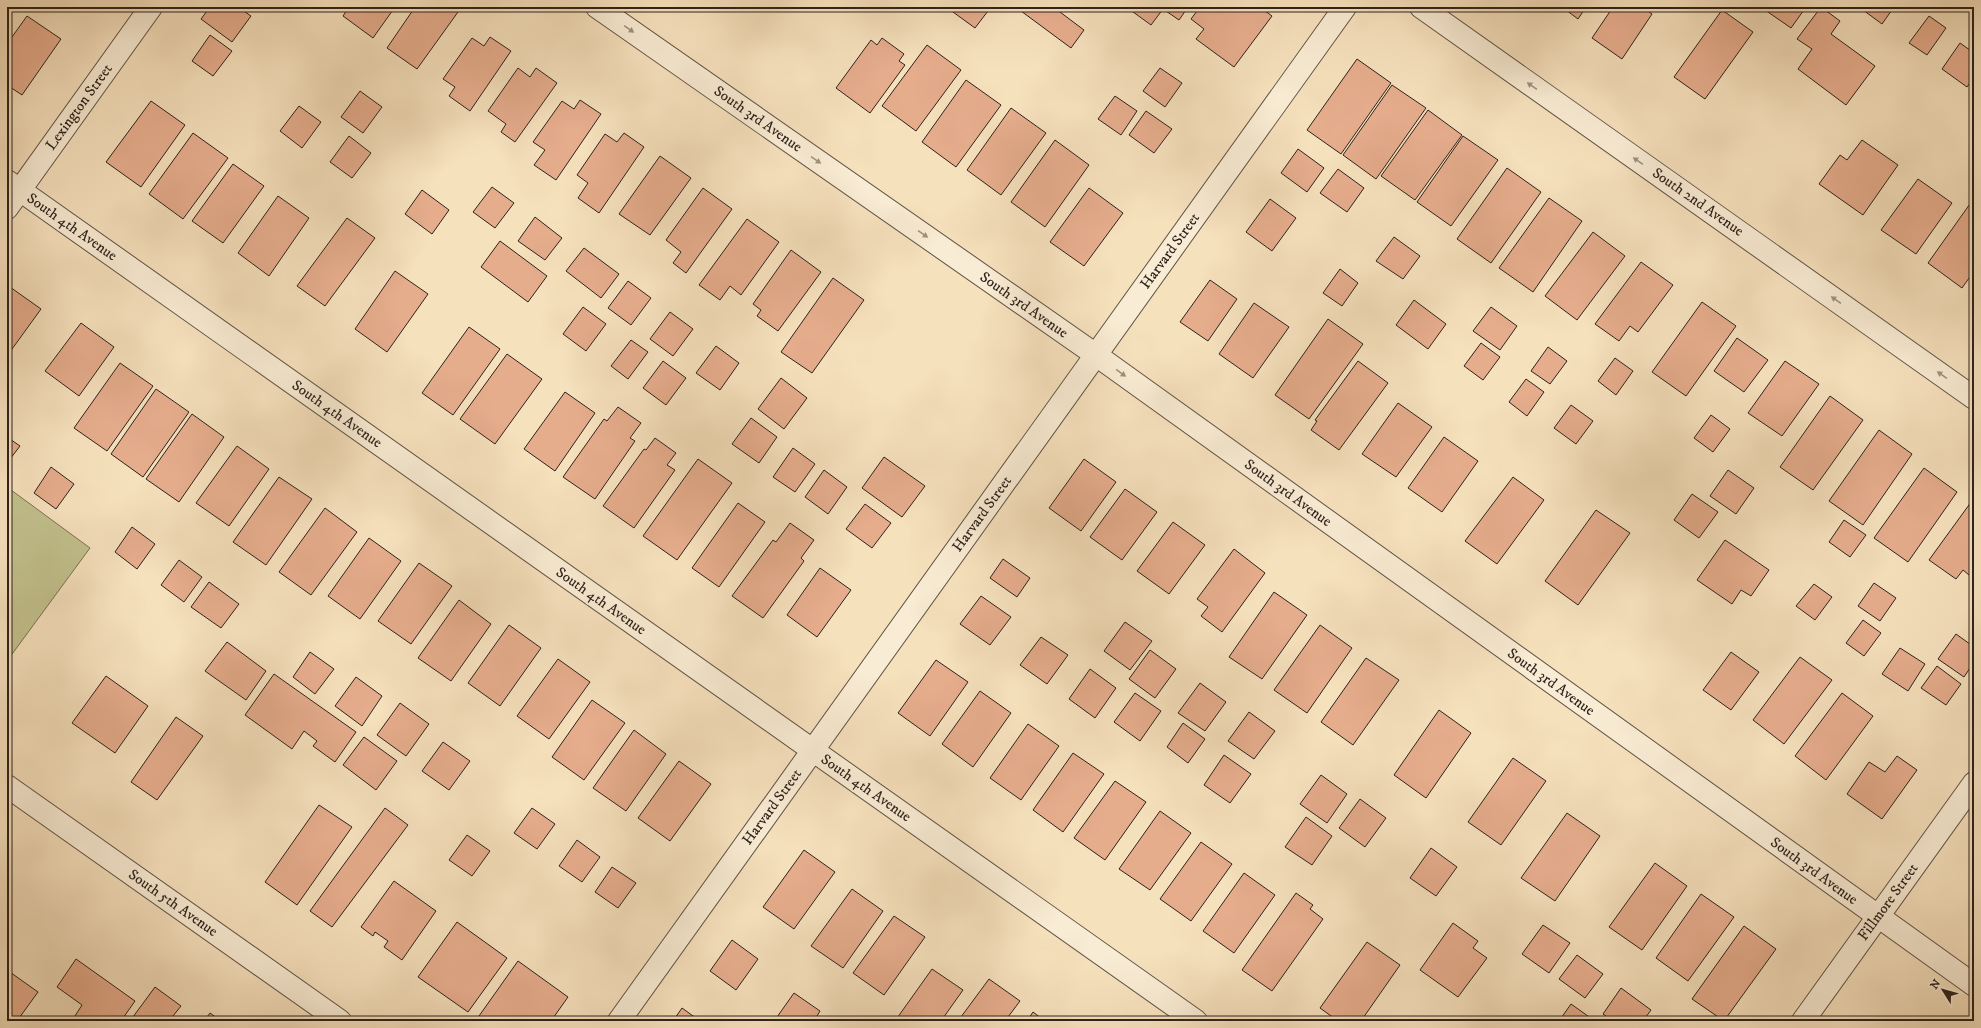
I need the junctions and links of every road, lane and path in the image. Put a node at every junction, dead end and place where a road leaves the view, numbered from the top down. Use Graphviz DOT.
graph roads {
  1 [pos="151,7"];
  2 [pos="597,7"];
  3 [pos="1345,7"];
  4 [pos="1421,7"];
  5 [pos="13,186"];
  6 [pos="7,208"];
  7 [pos="1096,355"];
  8 [pos="1974,398"];
  9 [pos="813,750"];
  10 [pos="1974,783"];
  11 [pos="7,786"];
  12 [pos="1878,917"];
  13 [pos="1974,985"];
  14 [pos="340,1021"];
  15 [pos="618,1021"];
  16 [pos="1196,1021"];
  17 [pos="1803,1021"];
  1 -- 5 [label="street, Lexington Street"];
  2 -- 7 [label="street, South 3rd Avenue, one-way"];
  3 -- 7 [label="street, Harvard Street"];
  8 -- 4 [label="street, South 2nd Avenue, one-way"];
  5 -- 6 [label="street, Lexington Street"];
  5 -- 9 [label="street, South 4th Avenue"];
  7 -- 9 [label="street, Harvard Street"];
  7 -- 12 [label="street, South 3rd Avenue, one-way"];
  9 -- 15 [label="street, Harvard Street"];
  9 -- 16 [label="street, South 4th Avenue"];
  10 -- 12 [label="street, Fillmore Street"];
  11 -- 14 [label="street, South 5th Avenue"];
  12 -- 13 [label="street, South 3rd Avenue"];
  12 -- 17 [label="street, Fillmore Street"];
}
